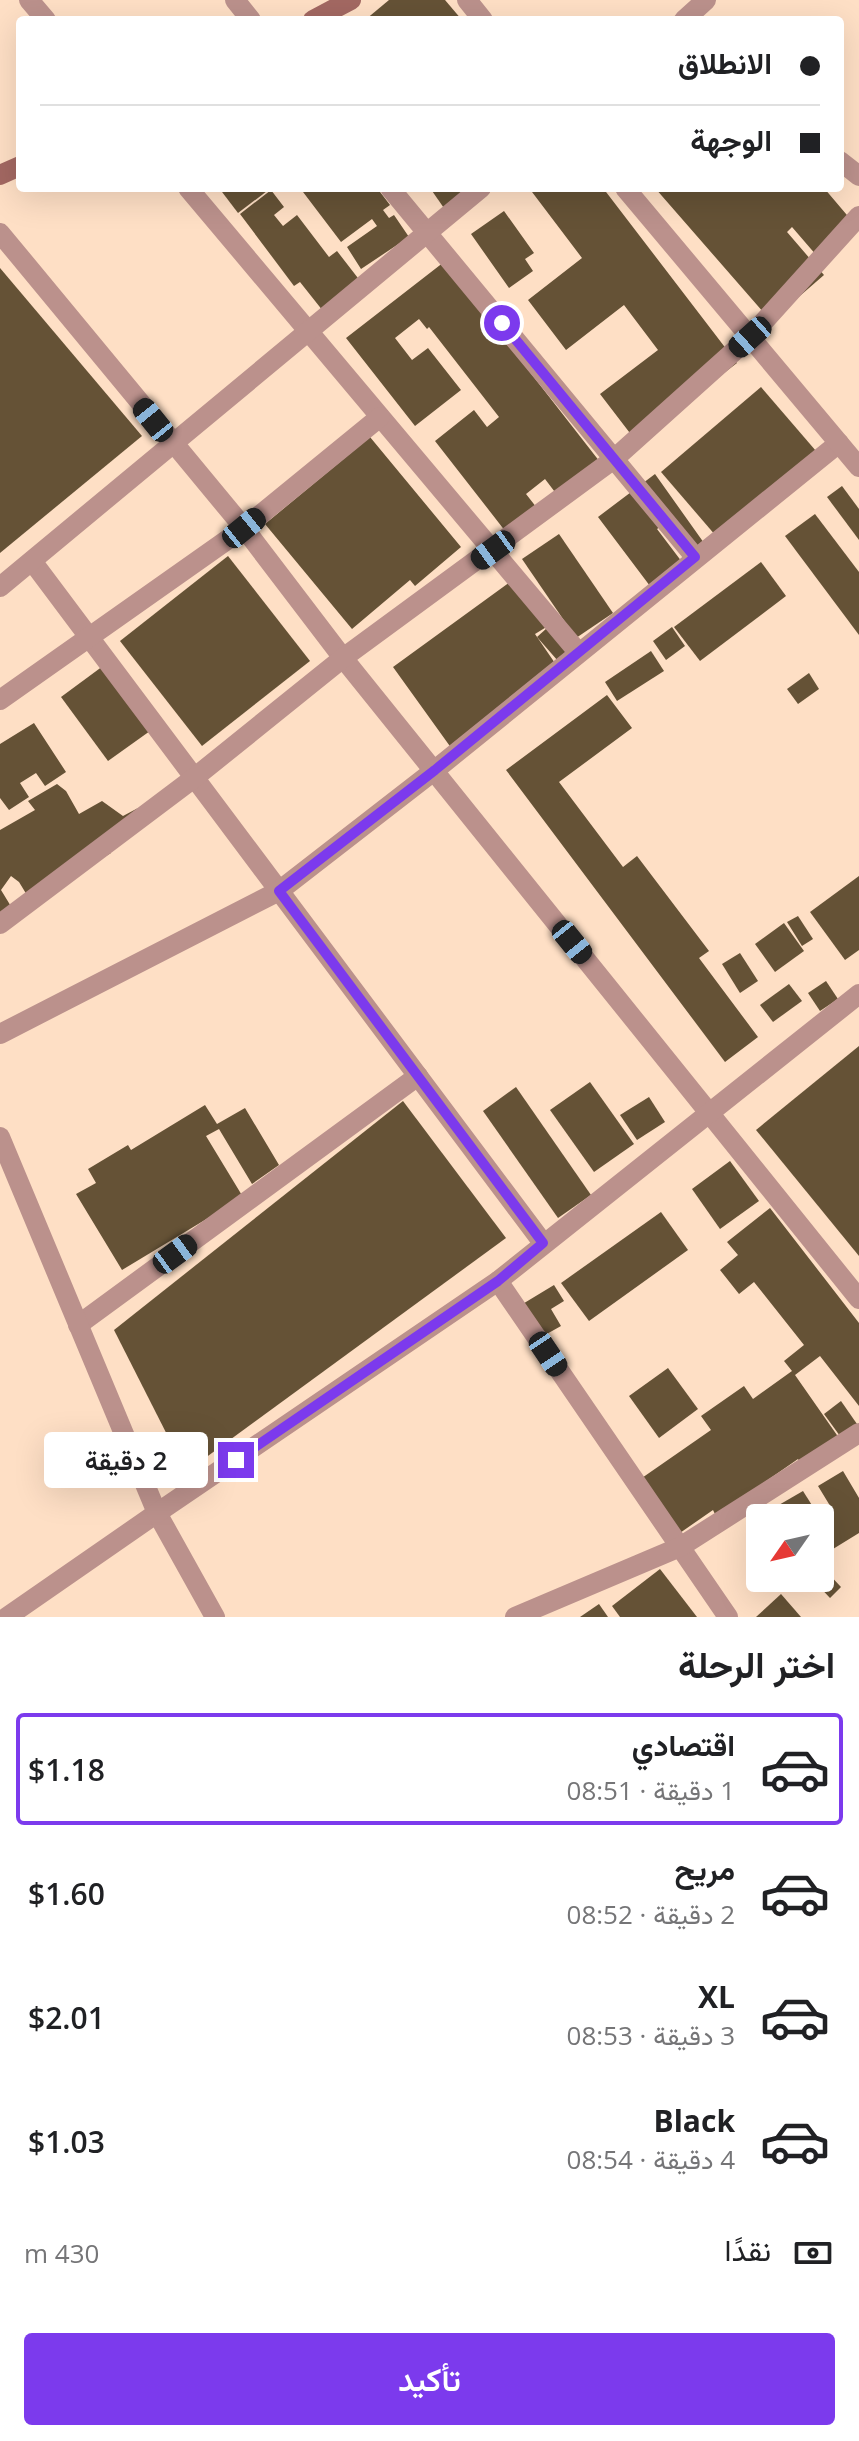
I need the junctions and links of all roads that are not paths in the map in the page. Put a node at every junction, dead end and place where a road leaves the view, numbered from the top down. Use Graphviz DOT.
graph roads {
  1 [pos="29,0"];
  2 [pos="235,0"];
  3 [pos="351,0"];
  4 [pos="467,0"];
  5 [pos="706,0"];
  6 [pos="43,16"];
  7 [pos="248,16"];
  8 [pos="321,16"];
  9 [pos="480,16"];
  10 [pos="688,16"];
  11 [pos="191,192"];
  12 [pos="393,192"];
  13 [pos="476,192"];
  14 [pos="628,192"];
  15 [pos="859,216"];
  16 [pos="427,232"];
  17 [pos="0,233"];
  18 [pos="309,332"];
  19 [pos="750,337"];
  20 [pos="380,417"];
  21 [pos="839,443"];
  22 [pos="172,444"];
  23 [pos="614,459"];
  24 [pos="859,467"];
  25 [pos="244,528"];
  26 [pos="493,550"];
  27 [pos="695,557"];
  28 [pos="32,561"];
  29 [pos="0,587"];
  30 [pos="88,636"];
  31 [pos="578,652"];
  32 [pos="343,658"];
  33 [pos="0,700"];
  34 [pos="435,770"];
  35 [pos="194,778"];
  36 [pos="279,891"];
  37 [pos="0,924"];
  38 [pos="859,994"];
  39 [pos="0,1034"];
  40 [pos="418,1076"];
  41 [pos="710,1114"];
  42 [pos="0,1137"];
  43 [pos="543,1243"];
  44 [pos="498,1281"];
  45 [pos="859,1299"];
  46 [pos="78,1325"];
  47 [pos="859,1433"];
  48 [pos="157,1513"];
  49 [pos="680,1547"];
  50 [pos="7,1617"];
  51 [pos="215,1617"];
  52 [pos="515,1617"];
  53 [pos="728,1617"];
  1 -- 6 [label="street"];
  2 -- 7 [label="street"];
  3 -- 8 [label="main road"];
  4 -- 9 [label="street"];
  5 -- 10 [label="street"];
  11 -- 18 [label="street"];
  12 -- 16 [label="street"];
  13 -- 16 [label="street"];
  14 -- 19 [label="street"];
  15 -- 19 [label="street"];
  16 -- 18 [label="street"];
  16 -- 23 [label="street"];
  17 -- 22 [label="street"];
  18 -- 20 [label="street"];
  18 -- 22 [label="street"];
  19 -- 21 [label="street"];
  19 -- 23 [label="street"];
  20 -- 25 [label="street"];
  20 -- 26 [label="street"];
  21 -- 24 [label="street"];
  21 -- 27 [label="street"];
  22 -- 25 [label="street"];
  22 -- 28 [label="street"];
  23 -- 26 [label="street"];
  23 -- 27 [label="street"];
  25 -- 30 [label="street"];
  25 -- 32 [label="street"];
  26 -- 31 [label="street"];
  26 -- 32 [label="street"];
  27 -- 31 [label="street"];
  28 -- 29 [label="street"];
  28 -- 30 [label="street"];
  30 -- 33 [label="street"];
  30 -- 35 [label="street"];
  31 -- 34 [label="street"];
  32 -- 34 [label="street"];
  32 -- 35 [label="street"];
  34 -- 36 [label="street"];
  34 -- 41 [label="street"];
  35 -- 36 [label="street"];
  35 -- 37 [label="street"];
  36 -- 39 [label="street"];
  36 -- 40 [label="street"];
  38 -- 41 [label="street"];
  40 -- 43 [label="street"];
  40 -- 46 [label="street"];
  41 -- 43 [label="street"];
  41 -- 45 [label="street"];
  42 -- 46 [label="street"];
  43 -- 44 [label="street"];
  44 -- 48 [label="street"];
  44 -- 49 [label="street"];
  46 -- 48 [label="street"];
  47 -- 49 [label="street"];
  48 -- 50 [label="street"];
  48 -- 51 [label="street"];
  49 -- 52 [label="street"];
  49 -- 53 [label="street"];
}
